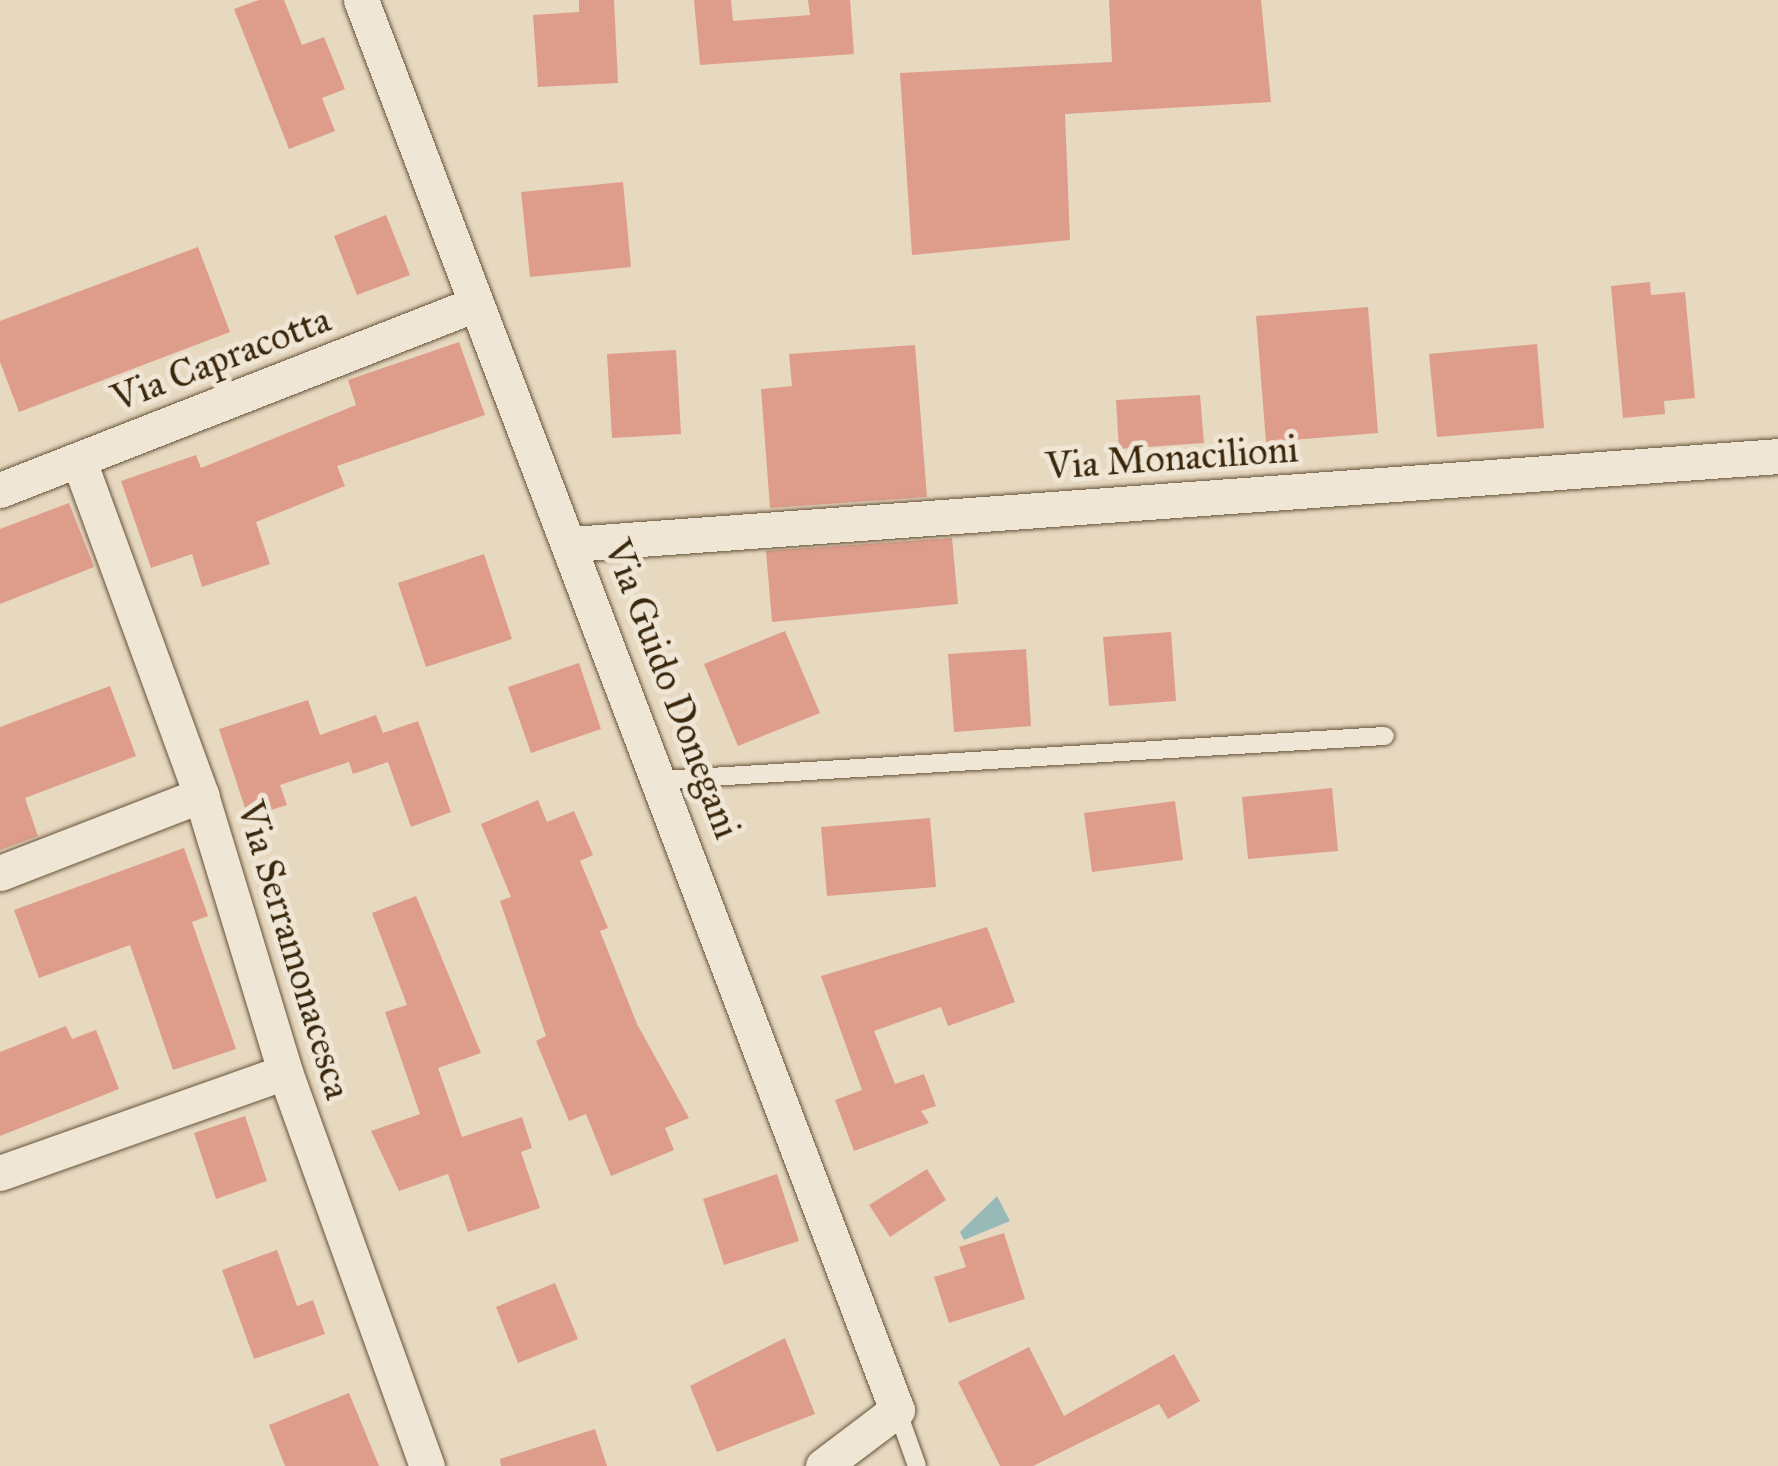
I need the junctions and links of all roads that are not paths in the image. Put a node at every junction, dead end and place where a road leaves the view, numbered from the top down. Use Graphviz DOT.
graph roads {
  1 [pos="361,0"];
  2 [pos="473,306"];
  3 [pos="1778,456"];
  4 [pos="78,461"];
  5 [pos="0,490"];
  6 [pos="572,544"];
  7 [pos="1384,736"];
  8 [pos="661,780"];
  9 [pos="201,795"];
  10 [pos="0,873"];
  11 [pos="285,1072"];
  12 [pos="0,1173"];
  13 [pos="897,1410"];
  14 [pos="427,1466"];
  15 [pos="822,1466"];
  16 [pos="917,1466"];
  1 -- 2 [label="street, Via Guido Donegani"];
  2 -- 4 [label="street, Via Capracotta"];
  2 -- 6 [label="street, Via Guido Donegani"];
  3 -- 6 [label="street, Via Monacilioni"];
  4 -- 5 [label="street, Via Capracotta"];
  4 -- 9 [label="street, Via Serramonacesca"];
  6 -- 8 [label="street, Via Guido Donegani"];
  7 -- 8 [label="lane"];
  8 -- 13 [label="street, Via Guido Donegani"];
  9 -- 10 [label="street"];
  9 -- 11 [label="street, Via Serramonacesca"];
  11 -- 12 [label="street"];
  11 -- 14 [label="street, Via Serramonacesca"];
  13 -- 15 [label="street"];
  13 -- 16 [label="lane"];
}
